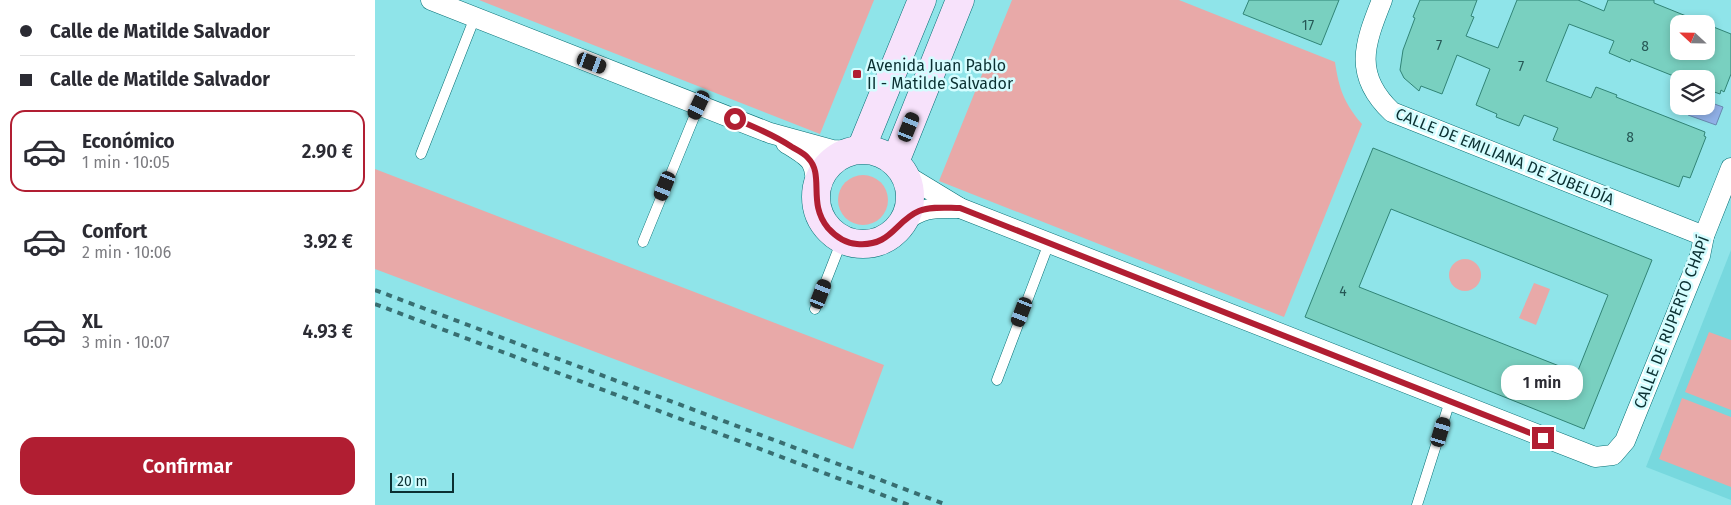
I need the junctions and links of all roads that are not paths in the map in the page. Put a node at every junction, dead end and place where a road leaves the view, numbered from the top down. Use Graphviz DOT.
graph roads {
  1 [pos="431,0"];
  2 [pos="922,0"];
  3 [pos="960,0"];
  4 [pos="1382,0"];
  5 [pos="475,17"];
  6 [pos="699,105"];
  7 [pos="770,133"];
  8 [pos="857,150"];
  9 [pos="421,154"];
  10 [pos="900,168"];
  11 [pos="1731,168"];
  12 [pos="816,191"];
  13 [pos="960,208"];
  14 [pos="903,222"];
  15 [pos="1704,236"];
  16 [pos="842,240"];
  17 [pos="643,242"];
  18 [pos="1049,243"];
  19 [pos="815,309"];
  20 [pos="997,380"];
  21 [pos="1451,401"];
  22 [pos="1417,505"];
  1 -- 5 [label="street"];
  2 -- 8 [label="street"];
  3 -- 10 [label="street"];
  4 -- 15 [label="street, CALLE DE EMILIANA DE ZUBELDÍA"];
  5 -- 6 [label="street"];
  5 -- 9 [label="lane"];
  6 -- 7 [label="street"];
  6 -- 17 [label="lane"];
  7 -- 8 [label="street"];
  7 -- 12 [label="street"];
  8 -- 10 [label="street"];
  8 -- 12 [label="street"];
  10 -- 13 [label="street"];
  10 -- 14 [label="street"];
  11 -- 15 [label="street, CALLE DE RUPERTO CHAPÍ"];
  12 -- 16 [label="street"];
  13 -- 14 [label="street"];
  13 -- 18 [label="street"];
  14 -- 16 [label="street"];
  15 -- 21 [label="street, CALLE DE RUPERTO CHAPÍ"];
  16 -- 19 [label="lane"];
  18 -- 20 [label="lane"];
  18 -- 21 [label="street"];
  21 -- 22 [label="lane"];
}
